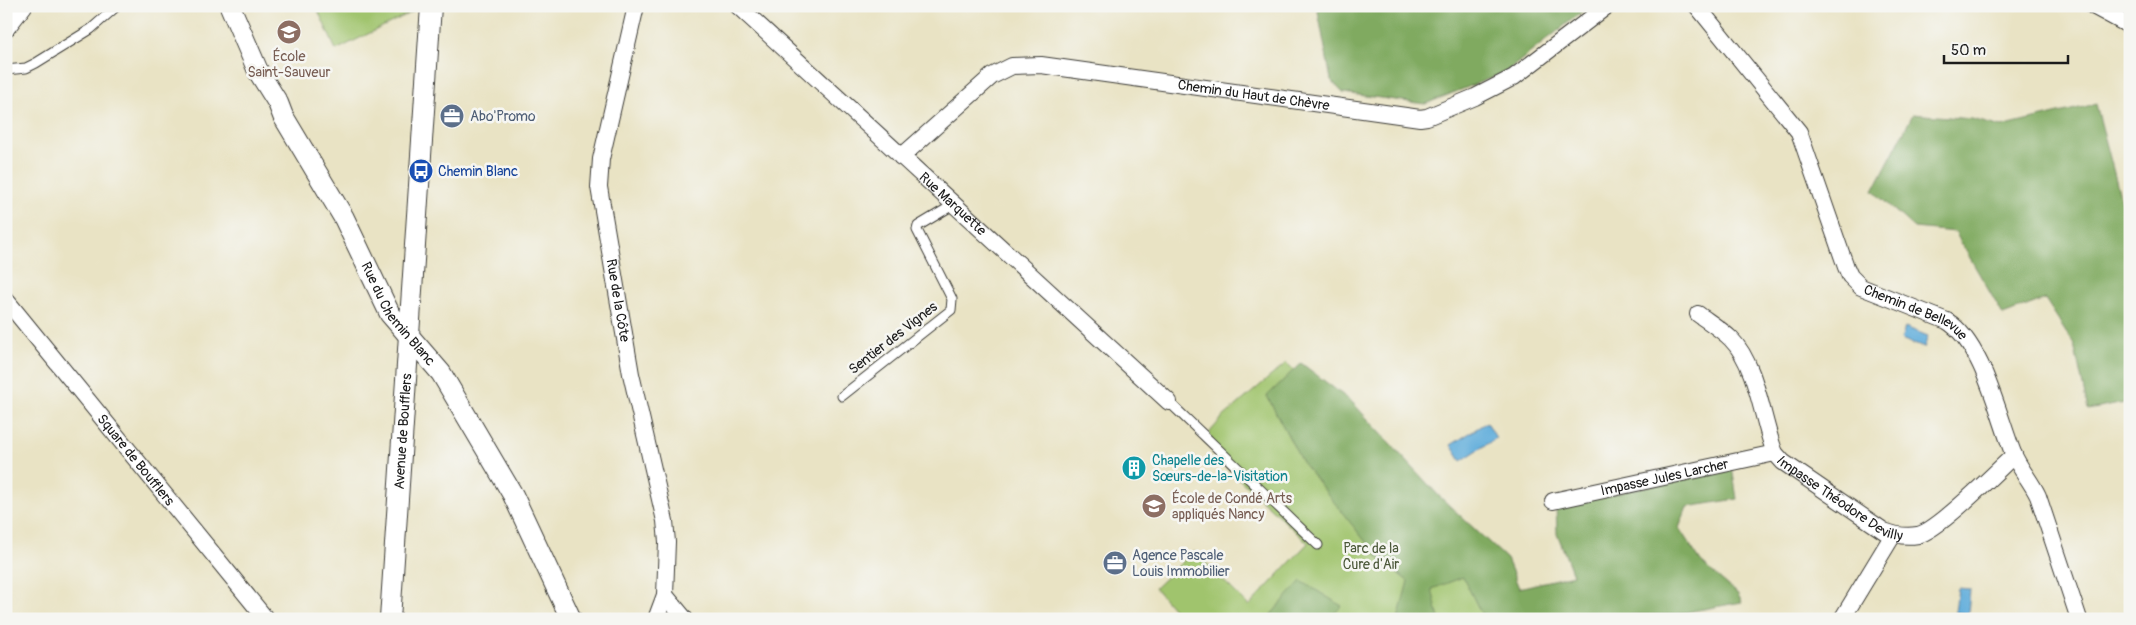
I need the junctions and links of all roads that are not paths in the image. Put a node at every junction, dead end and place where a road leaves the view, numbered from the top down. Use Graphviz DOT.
graph roads {
  1 [pos="24,6"];
  2 [pos="118,6"];
  3 [pos="230,6"];
  4 [pos="432,6"];
  5 [pos="636,6"];
  6 [pos="738,6"];
  7 [pos="1607,6"];
  8 [pos="1697,6"];
  9 [pos="2093,6"];
  10 [pos="2130,26"];
  11 [pos="6,30"];
  12 [pos="6,70"];
  13 [pos="901,157"];
  14 [pos="953,205"];
  15 [pos="6,300"];
  16 [pos="1698,314"];
  17 [pos="409,334"];
  18 [pos="842,396"];
  19 [pos="1169,402"];
  20 [pos="1775,453"];
  21 [pos="2014,456"];
  22 [pos="1553,501"];
  23 [pos="1894,535"];
  24 [pos="1318,545"];
  25 [pos="665,595"];
  26 [pos="266,619"];
  27 [pos="390,619"];
  28 [pos="571,619"];
  29 [pos="656,619"];
  30 [pos="684,619"];
  31 [pos="1842,619"];
  32 [pos="2079,619"];
  1 -- 11 [label="street"];
  2 -- 12 [label="lane"];
  3 -- 17 [label="street, Rue du Chemin Blanc"];
  4 -- 17 [label="street, Avenue de Boufflers"];
  5 -- 25 [label="street, Rue de la Côte"];
  6 -- 13 [label="street, Rue Marquette"];
  7 -- 13 [label="street, Chemin du Haut de Chèvre"];
  8 -- 21 [label="street, Chemin de Bellevue"];
  9 -- 10 [label="street"];
  13 -- 14 [label="street, Rue Marquette"];
  14 -- 18 [label="lane, Sentier des Vignes"];
  14 -- 19 [label="street, Rue Marquette"];
  15 -- 26 [label="street, Square de Boufflers"];
  16 -- 20 [label="street, Impasse Théodore Devilly"];
  17 -- 27 [label="street, Avenue de Boufflers"];
  17 -- 28 [label="street, Rue du Chemin Blanc"];
  19 -- 24 [label="lane"];
  20 -- 22 [label="street, Impasse Jules Larcher"];
  20 -- 23 [label="street, Impasse Théodore Devilly"];
  21 -- 23 [label="street, Impasse Théodore Devilly"];
  21 -- 32 [label="street, Chemin de Bellevue"];
  23 -- 31 [label="street"];
  25 -- 29 [label="street, Rue de la Côte"];
  25 -- 30 [label="street"];
}
